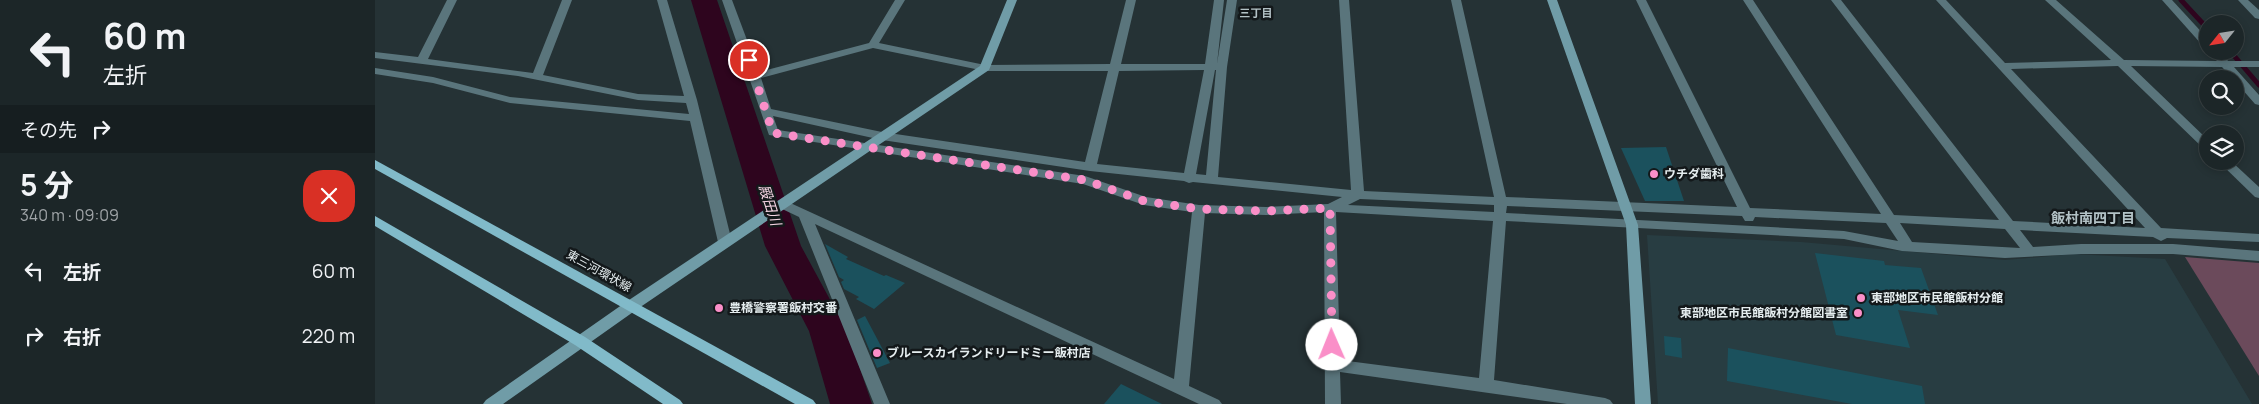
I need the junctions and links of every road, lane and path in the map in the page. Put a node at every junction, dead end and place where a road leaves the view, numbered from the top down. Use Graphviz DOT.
graph roads {
  1 [pos="451,0"];
  2 [pos="567,0"];
  3 [pos="662,0"];
  4 [pos="727,0"];
  5 [pos="899,0"];
  6 [pos="1012,0"];
  7 [pos="1131,0"];
  8 [pos="1219,0"];
  9 [pos="1232,0"];
  10 [pos="1344,0"];
  11 [pos="1456,0"];
  12 [pos="1552,0"];
  13 [pos="1641,0"];
  14 [pos="1748,0"];
  15 [pos="1836,0"];
  16 [pos="1941,0"];
  17 [pos="2050,0"];
  18 [pos="2167,0"];
  19 [pos="2243,0"];
  20 [pos="2259,16"];
  21 [pos="2199,35"];
  22 [pos="873,45"];
  23 [pos="375,55"];
  24 [pos="2224,60"];
  25 [pos="421,62"];
  26 [pos="2121,63"];
  27 [pos="2254,64"];
  28 [pos="2229,65"];
  29 [pos="2003,66"];
  30 [pos="1216,67"];
  31 [pos="985,68"];
  32 [pos="1115,68"];
  33 [pos="375,71"];
  34 [pos="755,76"];
  35 [pos="537,77"];
  36 [pos="691,100"];
  37 [pos="2259,102"];
  38 [pos="765,111"];
  39 [pos="694,118"];
  40 [pos="882,136"];
  41 [pos="2199,137"];
  42 [pos="867,146"];
  43 [pos="375,164"];
  44 [pos="1090,167"];
  45 [pos="2234,170"];
  46 [pos="1189,179"];
  47 [pos="1212,181"];
  48 [pos="2259,194"];
  49 [pos="1359,195"];
  50 [pos="1501,201"];
  51 [pos="782,204"];
  52 [pos="1624,207"];
  53 [pos="1330,208"];
  54 [pos="1199,209"];
  55 [pos="1746,212"];
  56 [pos="804,214"];
  57 [pos="1501,217"];
  58 [pos="1890,219"];
  59 [pos="375,220"];
  60 [pos="1632,225"];
  61 [pos="2010,225"];
  62 [pos="1755,231"];
  63 [pos="2158,234"];
  64 [pos="2259,238"];
  65 [pos="725,242"];
  66 [pos="1908,246"];
  67 [pos="2173,250"];
  68 [pos="2030,252"];
  69 [pos="2259,256"];
  70 [pos="631,306"];
  71 [pos="580,341"];
  72 [pos="1332,365"];
  73 [pos="1487,385"];
  74 [pos="1181,388"];
  75 [pos="491,404"];
  76 [pos="675,404"];
  77 [pos="808,404"];
  78 [pos="882,404"];
  79 [pos="1214,404"];
  80 [pos="1333,404"];
  81 [pos="1605,404"];
  82 [pos="1643,404"];
  1 -- 25 [label="street"];
  2 -- 35 [label="street"];
  3 -- 36 [label="street"];
  4 -- 34 [label="street"];
  5 -- 22 [label="street"];
  6 -- 31 [label="street"];
  7 -- 32 [label="street"];
  8 -- 30 [label="street"];
  9 -- 30 [label="street"];
  10 -- 49 [label="street"];
  11 -- 50 [label="street"];
  12 -- 52 [label="street"];
  13 -- 55 [label="street"];
  14 -- 58 [label="street"];
  15 -- 61 [label="street"];
  16 -- 29 [label="street"];
  17 -- 26 [label="street"];
  18 -- 21 [label="street"];
  19 -- 20 [label="street"];
  22 -- 31 [label="street"];
  22 -- 34 [label="street"];
  23 -- 25 [label="street"];
  24 -- 28 [label="street"];
  25 -- 35 [label="street"];
  26 -- 28 [label="street"];
  26 -- 29 [label="street"];
  26 -- 41 [label="street"];
  27 -- 28 [label="street"];
  28 -- 37 [label="street"];
  29 -- 63 [label="street"];
  30 -- 32 [label="street"];
  30 -- 46 [label="street"];
  30 -- 47 [label="street"];
  31 -- 32 [label="street"];
  31 -- 40 [label="street"];
  32 -- 44 [label="street"];
  33 -- 39 [label="street"];
  34 -- 38 [label="street"];
  35 -- 36 [label="street"];
  36 -- 39 [label="street"];
  38 -- 40 [label="street"];
  38 -- 42 [label="street"];
  39 -- 65 [label="street"];
  40 -- 42 [label="street"];
  40 -- 44 [label="street"];
  42 -- 51 [label="street"];
  42 -- 54 [label="street"];
  43 -- 70 [label="main road, 東三河環状線"];
  44 -- 46 [label="street"];
  45 -- 48 [label="street"];
  46 -- 47 [label="street"];
  47 -- 49 [label="street"];
  49 -- 50 [label="street"];
  49 -- 53 [label="street"];
  50 -- 52 [label="street"];
  50 -- 57 [label="street"];
  51 -- 56 [label="street"];
  51 -- 65 [label="street"];
  52 -- 55 [label="street"];
  52 -- 60 [label="street"];
  53 -- 54 [label="street"];
  53 -- 57 [label="street"];
  53 -- 72 [label="street"];
  54 -- 74 [label="street"];
  55 -- 58 [label="street"];
  55 -- 62 [label="street"];
  56 -- 74 [label="street"];
  56 -- 78 [label="street"];
  57 -- 60 [label="street"];
  57 -- 73 [label="street"];
  58 -- 61 [label="street"];
  58 -- 66 [label="street"];
  59 -- 71 [label="main road"];
  60 -- 62 [label="street"];
  60 -- 82 [label="street"];
  61 -- 63 [label="street"];
  61 -- 68 [label="street"];
  62 -- 66 [label="street"];
  63 -- 64 [label="street"];
  63 -- 67 [label="street"];
  65 -- 70 [label="street"];
  66 -- 68 [label="street"];
  67 -- 68 [label="street"];
  67 -- 69 [label="street"];
  70 -- 71 [label="street"];
  70 -- 77 [label="main road, 東三河環状線"];
  71 -- 75 [label="street"];
  71 -- 76 [label="main road"];
  72 -- 73 [label="street"];
  72 -- 80 [label="street"];
  73 -- 81 [label="street"];
  74 -- 79 [label="street"];
}
